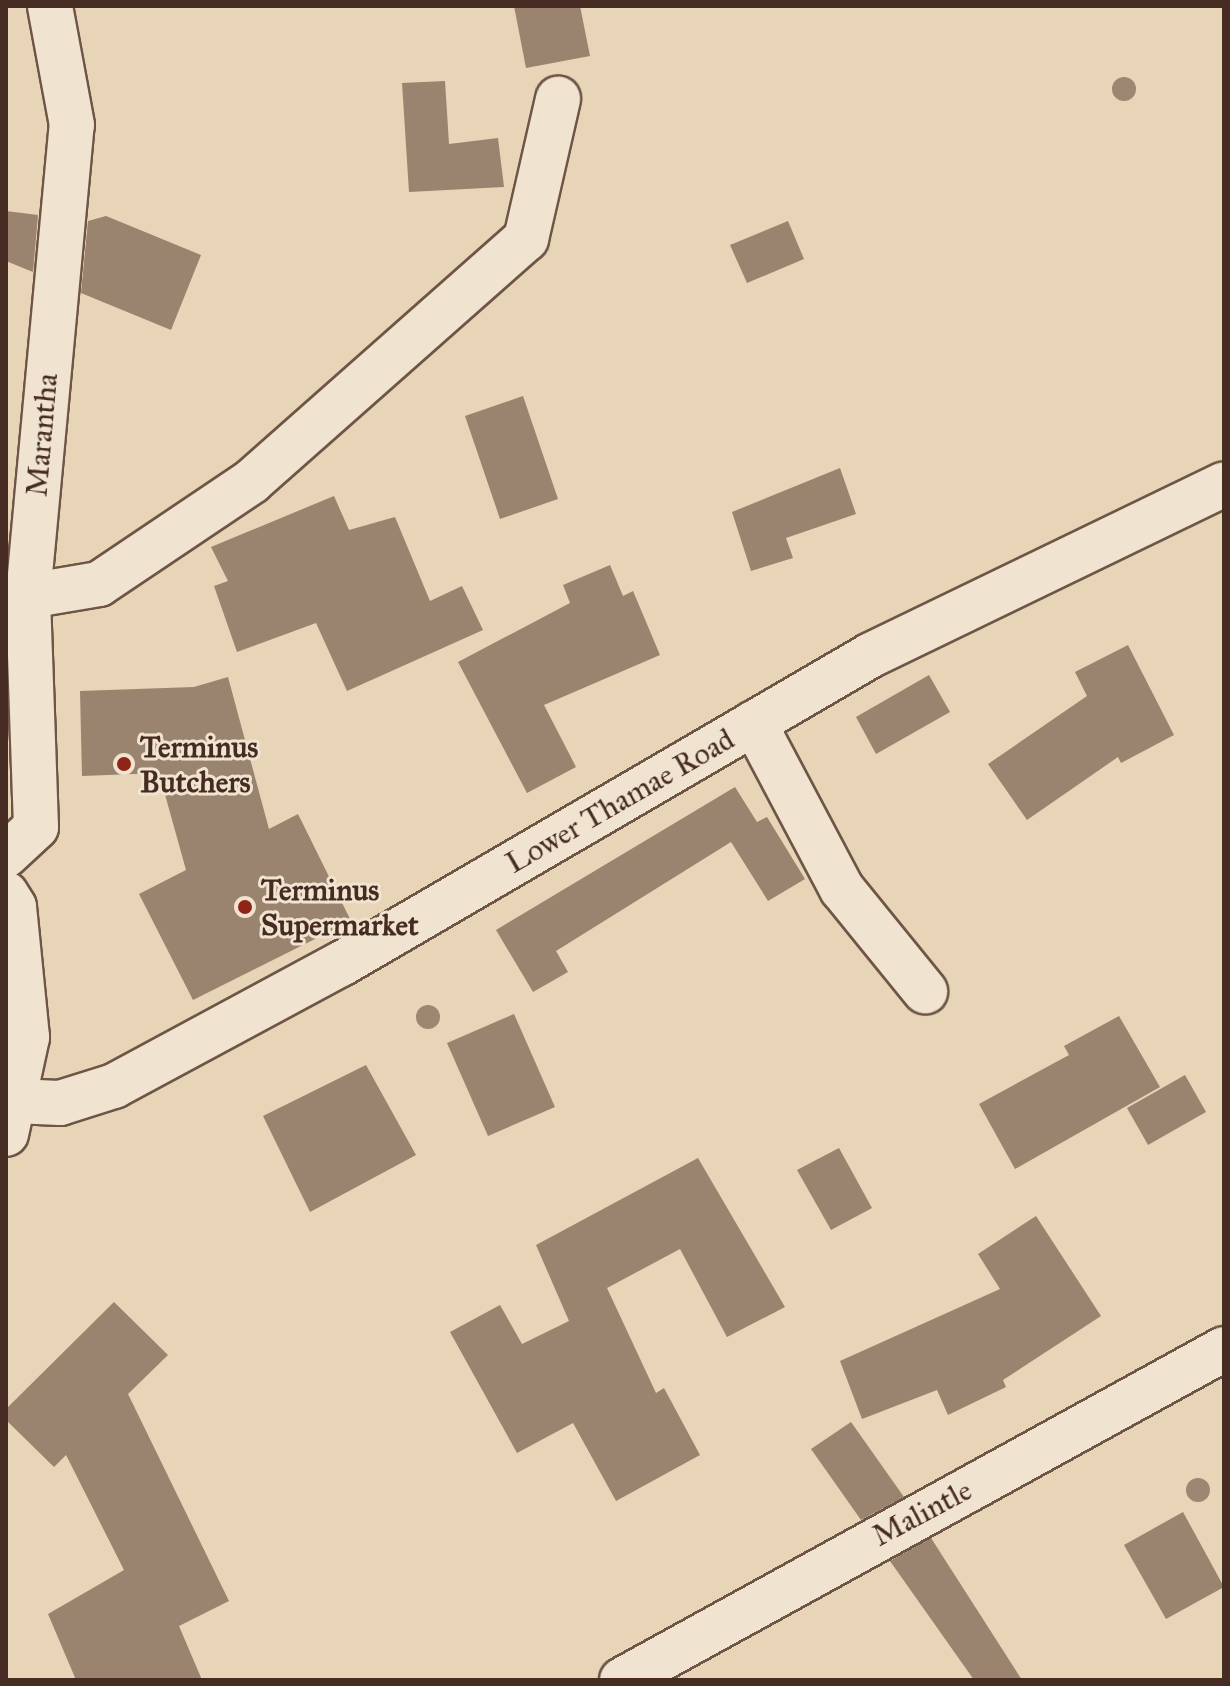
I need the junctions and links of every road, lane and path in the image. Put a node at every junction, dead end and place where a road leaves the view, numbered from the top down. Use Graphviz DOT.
graph roads {
  1 [pos="50,6"];
  2 [pos="558,99"];
  3 [pos="1224,484"];
  4 [pos="28,596"];
  5 [pos="754,723"];
  6 [pos="6,855"];
  7 [pos="9,902"];
  8 [pos="925,991"];
  9 [pos="10,1118"];
  10 [pos="1224,1349"];
  11 [pos="622,1680"];
  1 -- 4 [label="street, Marantha"];
  2 -- 4 [label="street"];
  3 -- 5 [label="street, Lower Thamae Road"];
  4 -- 6 [label="street, Marantha"];
  5 -- 8 [label="street"];
  5 -- 9 [label="street, Lower Thamae Road"];
  7 -- 9 [label="street"];
  10 -- 11 [label="street, Malintle"];
}
